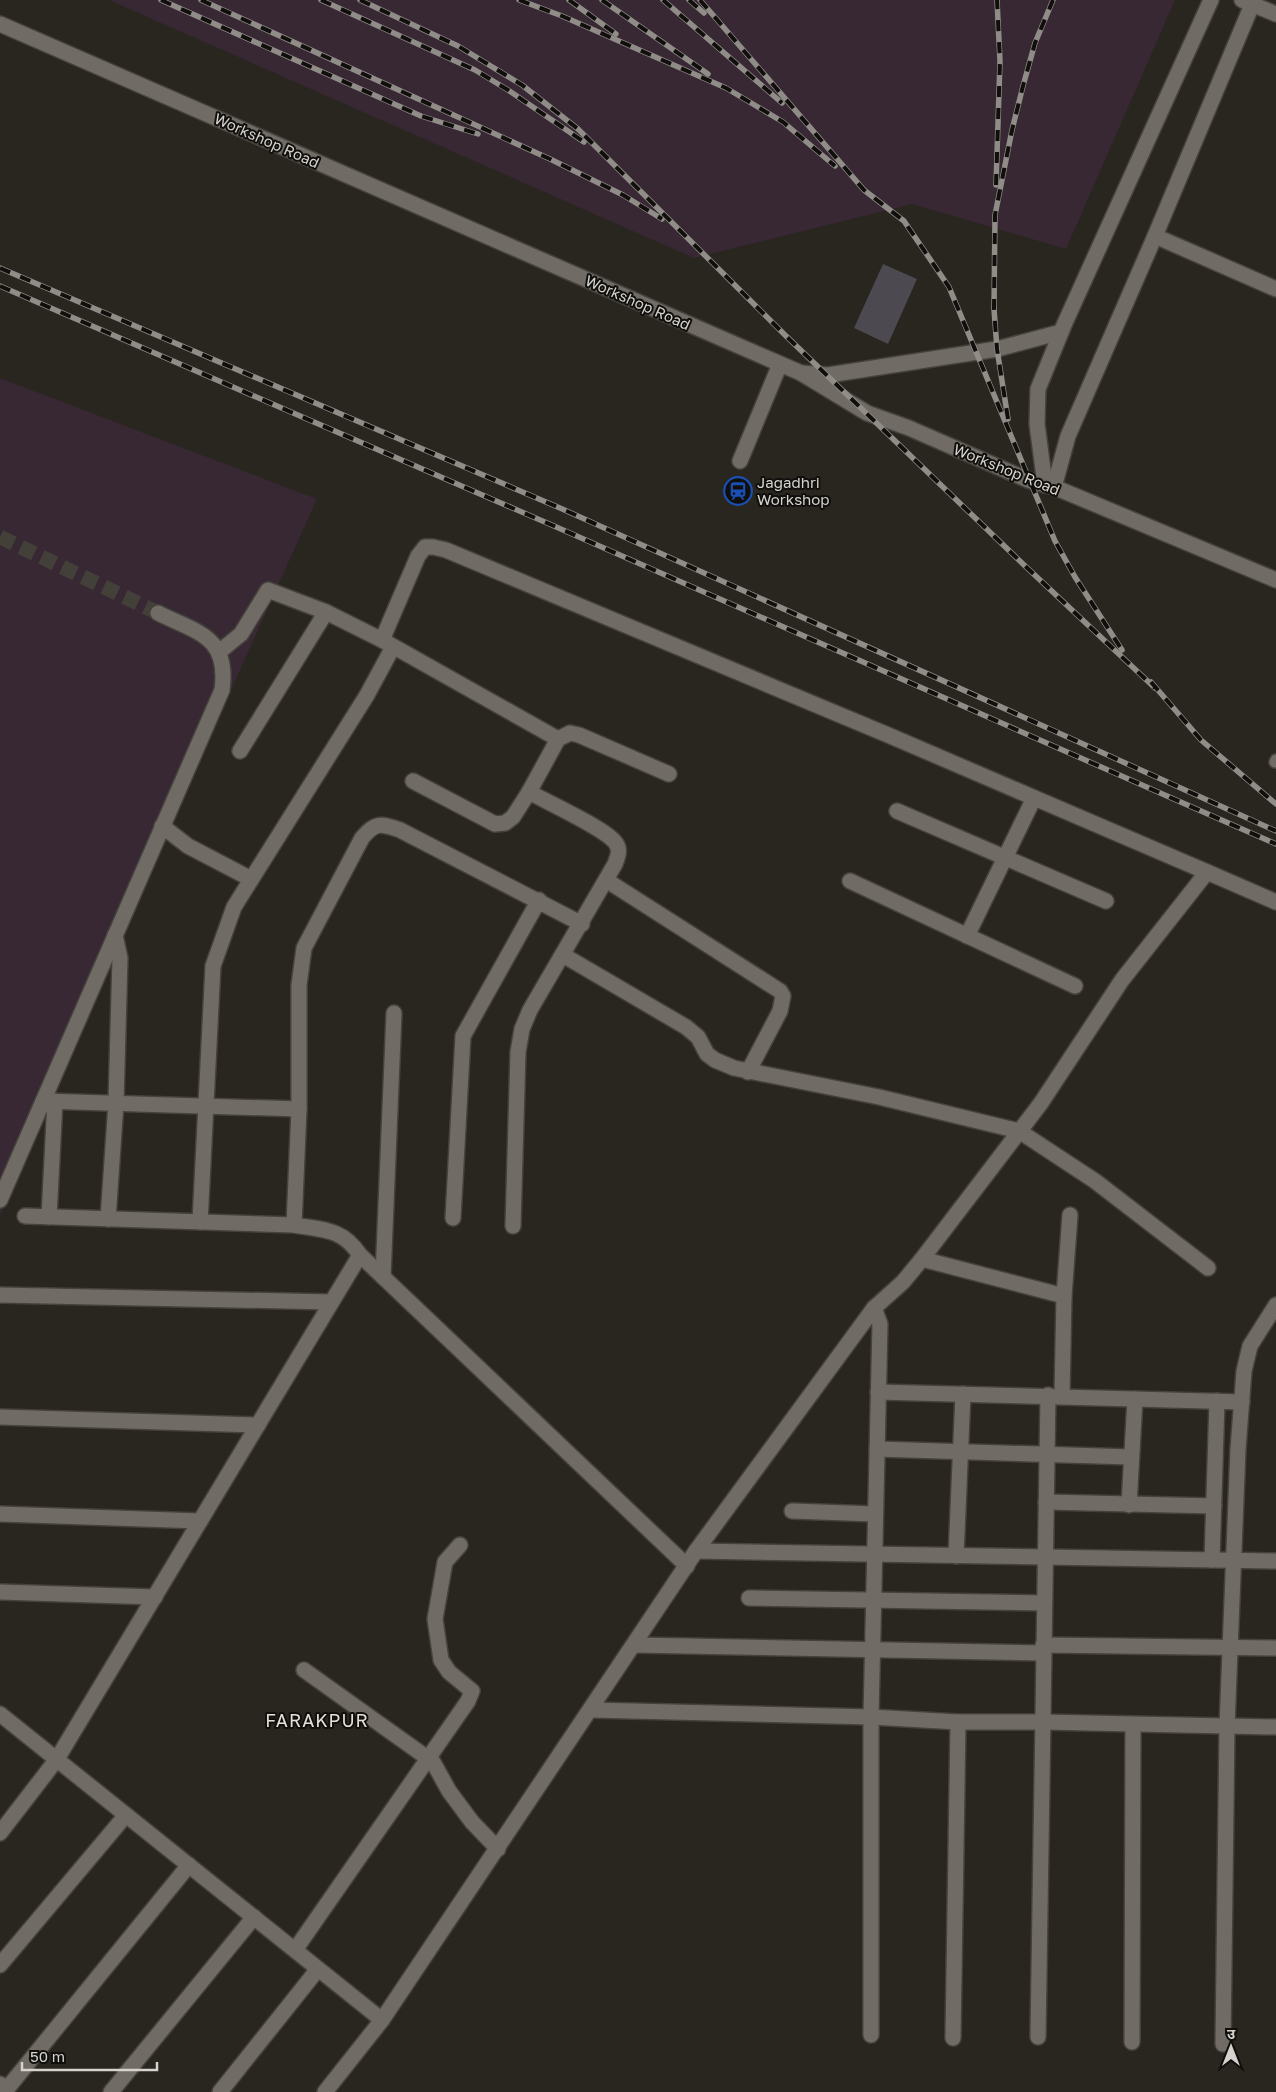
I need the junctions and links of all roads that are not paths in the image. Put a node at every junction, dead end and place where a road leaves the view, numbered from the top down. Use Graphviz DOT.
graph roads {
  1 [pos="1211,0"];
  2 [pos="1250,2"];
  3 [pos="1276,14"];
  4 [pos="0,24"];
  5 [pos="1155,236"];
  6 [pos="1276,289"];
  7 [pos="1061,332"];
  8 [pos="780,364"];
  9 [pos="801,373"];
  10 [pos="740,461"];
  11 [pos="1049,486"];
  12 [pos="1276,580"];
  13 [pos="326,612"];
  14 [pos="158,614"];
  15 [pos="387,644"];
  16 [pos="219,652"];
  17 [pos="558,739"];
  18 [pos="240,751"];
  19 [pos="669,774"];
  20 [pos="413,781"];
  21 [pos="529,792"];
  22 [pos="1034,798"];
  23 [pos="898,811"];
  24 [pos="162,826"];
  25 [pos="1006,858"];
  26 [pos="1207,872"];
  27 [pos="251,879"];
  28 [pos="606,880"];
  29 [pos="850,881"];
  30 [pos="539,900"];
  31 [pos="1106,901"];
  32 [pos="1276,902"];
  33 [pos="582,924"];
  34 [pos="115,935"];
  35 [pos="967,936"];
  36 [pos="564,955"];
  37 [pos="1075,986"];
  38 [pos="394,1013"];
  39 [pos="748,1072"];
  40 [pos="49,1101"];
  41 [pos="116,1103"];
  42 [pos="206,1106"];
  43 [pos="299,1109"];
  44 [pos="1019,1131"];
  45 [pos="0,1200"];
  46 [pos="1070,1215"];
  47 [pos="25,1216"];
  48 [pos="49,1217"];
  49 [pos="453,1218"];
  50 [pos="108,1219"];
  51 [pos="200,1222"];
  52 [pos="294,1225"];
  53 [pos="514,1226"];
  54 [pos="360,1255"];
  55 [pos="922,1259"];
  56 [pos="1208,1268"];
  57 [pos="383,1277"];
  58 [pos="0,1295"];
  59 [pos="1064,1296"];
  60 [pos="331,1302"];
  61 [pos="1276,1305"];
  62 [pos="874,1308"];
  63 [pos="878,1392"];
  64 [pos="963,1394"];
  65 [pos="1055,1396"];
  66 [pos="1135,1399"];
  67 [pos="1217,1401"];
  68 [pos="1242,1402"];
  69 [pos="0,1417"];
  70 [pos="258,1425"];
  71 [pos="877,1449"];
  72 [pos="960,1450"];
  73 [pos="1046,1454"];
  74 [pos="1132,1456"];
  75 [pos="1046,1502"];
  76 [pos="1129,1504"];
  77 [pos="1214,1506"];
  78 [pos="792,1511"];
  79 [pos="0,1514"];
  80 [pos="876,1514"];
  81 [pos="200,1521"];
  82 [pos="460,1545"];
  83 [pos="696,1551"];
  84 [pos="875,1554"];
  85 [pos="956,1556"];
  86 [pos="1045,1557"];
  87 [pos="1212,1560"];
  88 [pos="1233,1561"];
  89 [pos="1276,1561"];
  90 [pos="687,1566"];
  91 [pos="0,1592"];
  92 [pos="155,1597"];
  93 [pos="749,1598"];
  94 [pos="874,1600"];
  95 [pos="1044,1603"];
  96 [pos="634,1645"];
  97 [pos="1230,1647"];
  98 [pos="1276,1648"];
  99 [pos="1043,1649"];
  100 [pos="872,1650"];
  101 [pos="304,1670"];
  102 [pos="592,1710"];
  103 [pos="0,1714"];
  104 [pos="871,1717"];
  105 [pos="958,1722"];
  106 [pos="1043,1722"];
  107 [pos="1133,1725"];
  108 [pos="1227,1726"];
  109 [pos="1276,1727"];
  110 [pos="427,1758"];
  111 [pos="57,1760"];
  112 [pos="126,1815"];
  113 [pos="0,1832"];
  114 [pos="498,1849"];
  115 [pos="189,1865"];
  116 [pos="254,1918"];
  117 [pos="295,1950"];
  118 [pos="0,1965"];
  119 [pos="318,1969"];
  120 [pos="382,2020"];
  121 [pos="871,2035"];
  122 [pos="1038,2037"];
  123 [pos="953,2038"];
  124 [pos="1132,2042"];
  125 [pos="1223,2044"];
  126 [pos="4,2089"];
  127 [pos="110,2092"];
  128 [pos="220,2092"];
  129 [pos="325,2092"];
  1 -- 7 [label="street"];
  2 -- 3 [label="street"];
  2 -- 5 [label="street"];
  4 -- 8 [label="street, Workshop Road"];
  5 -- 6 [label="street"];
  5 -- 11 [label="street"];
  7 -- 9 [label="street"];
  7 -- 11 [label="street"];
  8 -- 9 [label="street, Workshop Road"];
  8 -- 10 [label="street"];
  9 -- 11 [label="street, Workshop Road"];
  11 -- 12 [label="street, Workshop Road"];
  13 -- 15 [label="street"];
  13 -- 16 [label="street"];
  13 -- 18 [label="street"];
  14 -- 16 [label="street"];
  15 -- 17 [label="street"];
  15 -- 22 [label="street"];
  15 -- 27 [label="street"];
  16 -- 24 [label="street"];
  17 -- 19 [label="street"];
  17 -- 21 [label="street"];
  20 -- 21 [label="street"];
  21 -- 28 [label="street"];
  22 -- 25 [label="street"];
  22 -- 26 [label="street"];
  23 -- 25 [label="street"];
  24 -- 27 [label="street"];
  24 -- 34 [label="street"];
  25 -- 31 [label="street"];
  25 -- 35 [label="street"];
  26 -- 32 [label="street"];
  26 -- 44 [label="street"];
  27 -- 42 [label="street"];
  28 -- 33 [label="street"];
  28 -- 39 [label="street"];
  29 -- 35 [label="street"];
  30 -- 33 [label="street"];
  30 -- 43 [label="street"];
  30 -- 49 [label="street"];
  33 -- 36 [label="street"];
  34 -- 40 [label="street"];
  34 -- 41 [label="street"];
  35 -- 37 [label="street"];
  36 -- 39 [label="street"];
  36 -- 53 [label="street"];
  38 -- 57 [label="street"];
  39 -- 44 [label="street"];
  40 -- 41 [label="street"];
  40 -- 45 [label="street"];
  40 -- 48 [label="street"];
  41 -- 42 [label="street"];
  41 -- 50 [label="street"];
  42 -- 43 [label="street"];
  42 -- 51 [label="street"];
  43 -- 52 [label="street"];
  44 -- 55 [label="street"];
  44 -- 56 [label="street"];
  46 -- 59 [label="street"];
  47 -- 48 [label="street"];
  48 -- 50 [label="street"];
  50 -- 51 [label="street"];
  51 -- 52 [label="street"];
  52 -- 54 [label="street"];
  54 -- 57 [label="street"];
  54 -- 60 [label="street"];
  55 -- 59 [label="street"];
  55 -- 62 [label="street"];
  57 -- 90 [label="street"];
  58 -- 60 [label="street"];
  59 -- 65 [label="street"];
  60 -- 70 [label="street"];
  61 -- 68 [label="street"];
  62 -- 63 [label="street"];
  62 -- 83 [label="street"];
  63 -- 64 [label="street"];
  63 -- 71 [label="street"];
  64 -- 65 [label="street"];
  64 -- 72 [label="street"];
  65 -- 66 [label="street"];
  65 -- 73 [label="street"];
  66 -- 67 [label="street"];
  66 -- 74 [label="street"];
  67 -- 68 [label="street"];
  67 -- 77 [label="street"];
  68 -- 88 [label="street"];
  69 -- 70 [label="street"];
  70 -- 81 [label="street"];
  71 -- 72 [label="street"];
  71 -- 80 [label="street"];
  72 -- 73 [label="street"];
  72 -- 85 [label="street"];
  73 -- 74 [label="street"];
  73 -- 75 [label="street"];
  74 -- 76 [label="street"];
  75 -- 76 [label="street"];
  75 -- 86 [label="street"];
  76 -- 77 [label="street"];
  77 -- 87 [label="street"];
  78 -- 80 [label="street"];
  79 -- 81 [label="street"];
  80 -- 84 [label="street"];
  81 -- 92 [label="street"];
  82 -- 110 [label="street"];
  83 -- 84 [label="street"];
  83 -- 90 [label="street"];
  84 -- 85 [label="street"];
  84 -- 94 [label="street"];
  85 -- 86 [label="street"];
  86 -- 87 [label="street"];
  86 -- 95 [label="street"];
  87 -- 88 [label="street"];
  88 -- 89 [label="street"];
  88 -- 97 [label="street"];
  90 -- 96 [label="street"];
  91 -- 92 [label="street"];
  92 -- 111 [label="street"];
  93 -- 94 [label="street"];
  94 -- 95 [label="street"];
  94 -- 100 [label="street"];
  95 -- 99 [label="street"];
  96 -- 100 [label="street"];
  96 -- 102 [label="street"];
  97 -- 98 [label="street"];
  97 -- 99 [label="street"];
  97 -- 108 [label="street"];
  99 -- 100 [label="street"];
  99 -- 106 [label="street"];
  100 -- 104 [label="street"];
  101 -- 110 [label="street"];
  102 -- 104 [label="street"];
  102 -- 114 [label="street"];
  103 -- 111 [label="street"];
  104 -- 105 [label="street"];
  104 -- 121 [label="street"];
  105 -- 106 [label="street"];
  105 -- 123 [label="street"];
  106 -- 107 [label="street"];
  106 -- 122 [label="street"];
  107 -- 108 [label="street"];
  107 -- 124 [label="street"];
  108 -- 109 [label="street"];
  108 -- 125 [label="street"];
  110 -- 114 [label="street"];
  110 -- 117 [label="street"];
  111 -- 112 [label="street"];
  111 -- 113 [label="street"];
  112 -- 115 [label="street"];
  112 -- 118 [label="street"];
  114 -- 120 [label="street"];
  115 -- 116 [label="street"];
  115 -- 126 [label="street"];
  116 -- 117 [label="street"];
  116 -- 127 [label="street"];
  117 -- 119 [label="street"];
  119 -- 120 [label="street"];
  119 -- 128 [label="street"];
  120 -- 129 [label="street"];
}
